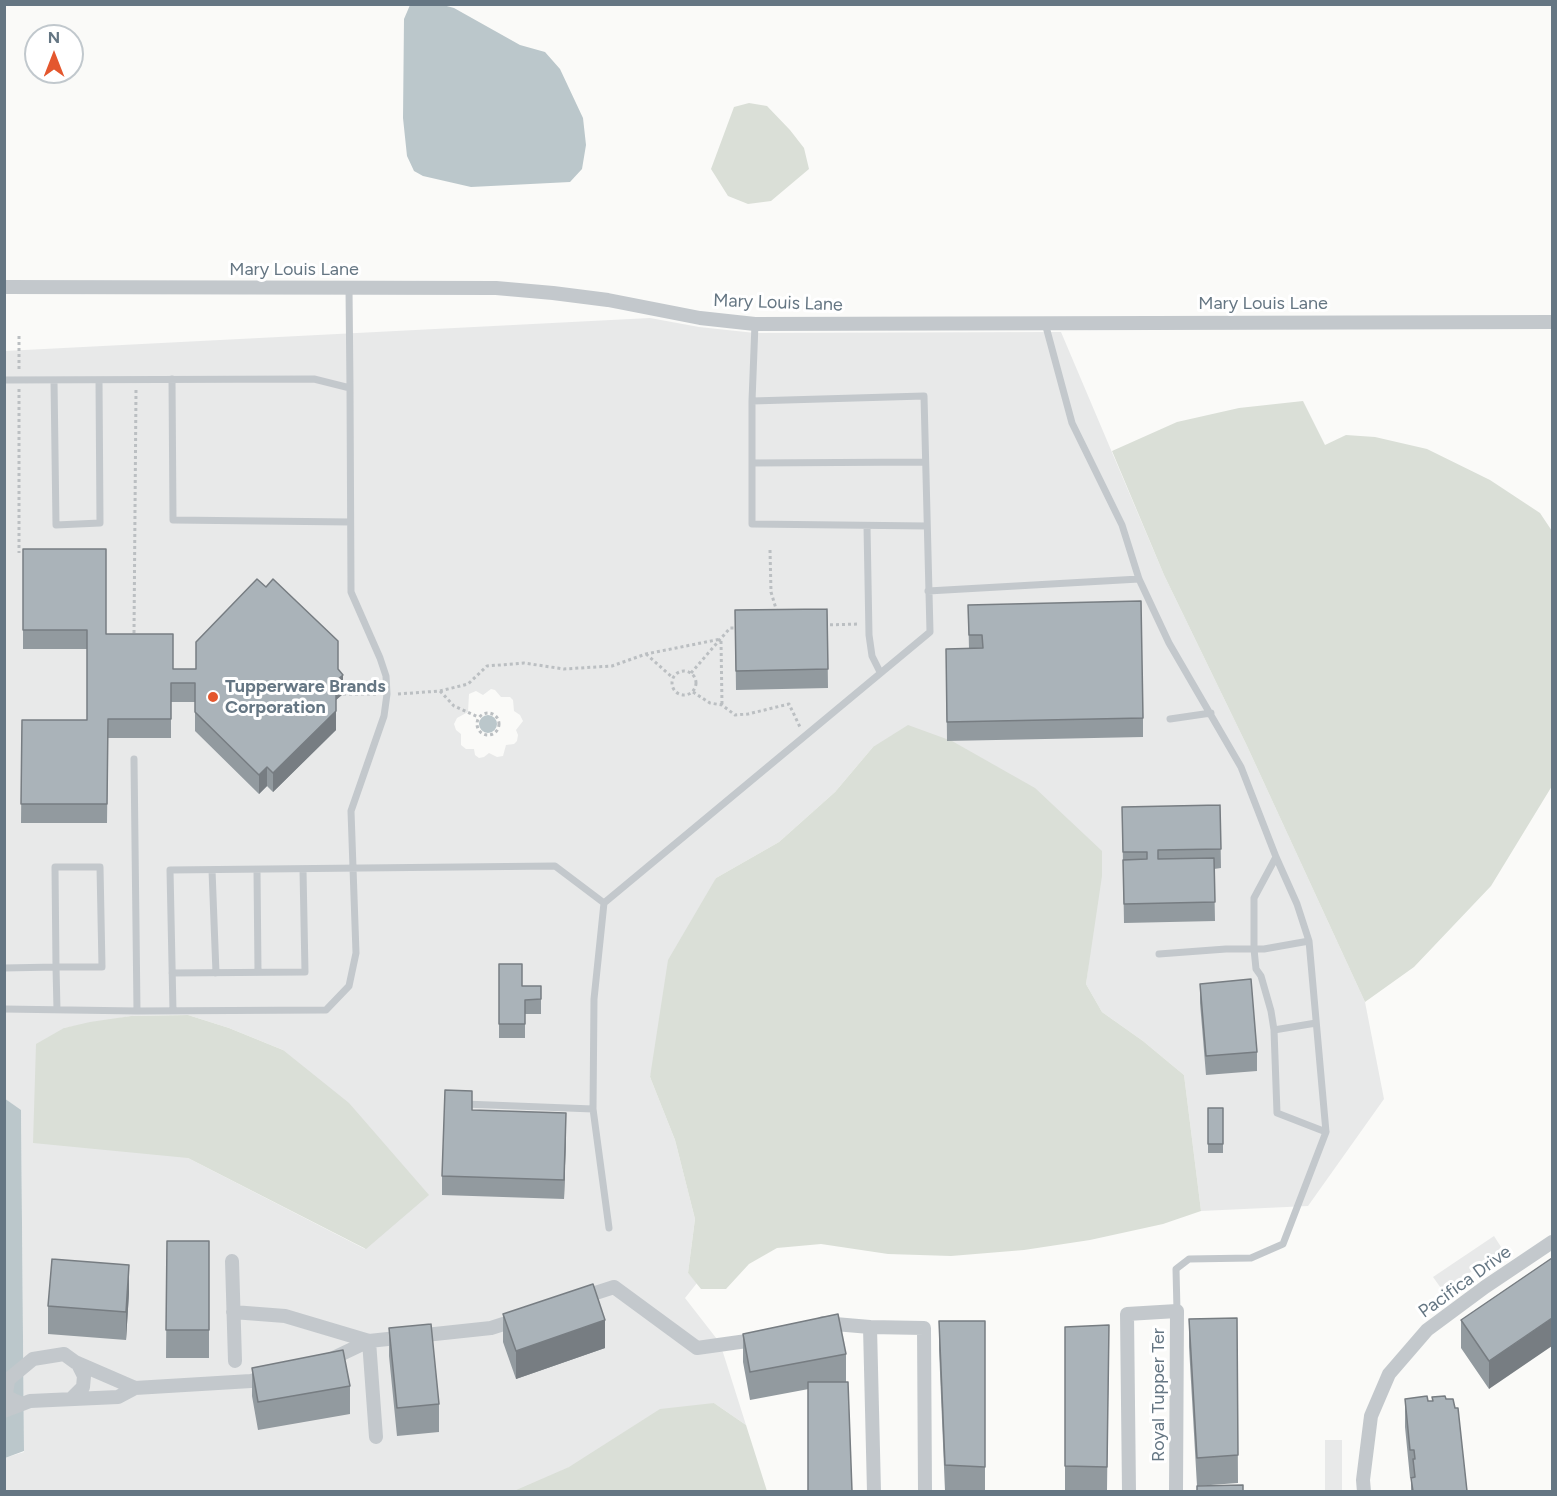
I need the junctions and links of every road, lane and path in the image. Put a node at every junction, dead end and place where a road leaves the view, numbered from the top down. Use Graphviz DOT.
graph roads {
  1 [pos="4,287"];
  2 [pos="350,288"];
  3 [pos="1552,322"];
  4 [pos="1045,323"];
  5 [pos="754,324"];
  6 [pos="19,336"];
  7 [pos="136,379"];
  8 [pos="172,379"];
  9 [pos="4,380"];
  10 [pos="19,380"];
  11 [pos="54,380"];
  12 [pos="99,380"];
  13 [pos="350,388"];
  14 [pos="752,401"];
  15 [pos="925,462"];
  16 [pos="752,463"];
  17 [pos="350,522"];
  18 [pos="867,526"];
  19 [pos="927,526"];
  20 [pos="770,550"];
  21 [pos="19,553"];
  22 [pos="1139,579"];
  23 [pos="928,591"];
  24 [pos="778,617"];
  25 [pos="859,624"];
  26 [pos="814,626"];
  27 [pos="740,628"];
  28 [pos="134,633"];
  29 [pos="721,639"];
  30 [pos="646,654"];
  31 [pos="880,672"];
  32 [pos="691,673"];
  33 [pos="673,678"];
  34 [pos="440,691"];
  35 [pos="693,692"];
  36 [pos="343,694"];
  37 [pos="387,694"];
  38 [pos="722,705"];
  39 [pos="1210,713"];
  40 [pos="478,717"];
  41 [pos="1170,718"];
  42 [pos="805,736"];
  43 [pos="134,759"];
  44 [pos="1276,857"];
  45 [pos="353,869"];
  46 [pos="212,870"];
  47 [pos="256,870"];
  48 [pos="303,870"];
  49 [pos="604,903"];
  50 [pos="1309,941"];
  51 [pos="1254,949"];
  52 [pos="1159,954"];
  53 [pos="56,967"];
  54 [pos="4,968"];
  55 [pos="216,972"];
  56 [pos="258,972"];
  57 [pos="172,973"];
  58 [pos="4,1009"];
  59 [pos="57,1010"];
  60 [pos="137,1011"];
  61 [pos="172,1011"];
  62 [pos="1316,1023"];
  63 [pos="1274,1030"];
  64 [pos="454,1104"];
  65 [pos="593,1109"];
  66 [pos="1326,1132"];
  67 [pos="609,1228"];
  68 [pos="1552,1242"];
  69 [pos="232,1261"];
  70 [pos="569,1302"];
  71 [pos="1177,1311"];
  72 [pos="233,1312"];
  73 [pos="536,1313"];
  74 [pos="870,1327"];
  75 [pos="804,1328"];
  76 [pos="770,1337"];
  77 [pos="369,1341"];
  78 [pos="235,1361"];
  79 [pos="318,1362"];
  80 [pos="78,1364"];
  81 [pos="284,1372"];
  82 [pos="6,1382"];
  83 [pos="135,1388"];
  84 [pos="71,1399"];
  85 [pos="22,1404"];
  86 [pos="4,1411"];
  87 [pos="376,1437"];
  88 [pos="874,1491"];
  89 [pos="925,1491"];
  90 [pos="1129,1491"];
  91 [pos="1176,1491"];
  92 [pos="1365,1491"];
  1 -- 2 [label="street, Mary Louis Lane"];
  2 -- 5 [label="street, Mary Louis Lane"];
  2 -- 13 [label="lane"];
  3 -- 4 [label="street, Mary Louis Lane"];
  4 -- 5 [label="street, Mary Louis Lane"];
  4 -- 22 [label="lane"];
  5 -- 14 [label="lane"];
  6 -- 10 [label="path"];
  7 -- 8 [label="lane"];
  7 -- 12 [label="lane"];
  7 -- 28 [label="path"];
  8 -- 13 [label="lane"];
  8 -- 17 [label="lane"];
  9 -- 10 [label="lane"];
  10 -- 11 [label="lane"];
  10 -- 21 [label="path"];
  11 -- 12 [label="lane"];
  11 -- 12 [label="lane"];
  13 -- 17 [label="lane"];
  14 -- 15 [label="lane"];
  14 -- 16 [label="lane"];
  15 -- 16 [label="lane"];
  15 -- 19 [label="lane"];
  16 -- 18 [label="lane"];
  17 -- 37 [label="lane"];
  18 -- 19 [label="lane"];
  18 -- 31 [label="lane"];
  19 -- 23 [label="lane"];
  20 -- 24 [label="path"];
  22 -- 23 [label="lane"];
  22 -- 39 [label="lane"];
  23 -- 31 [label="lane"];
  25 -- 26 [label="path"];
  27 -- 29 [label="path"];
  29 -- 30 [label="path"];
  29 -- 32 [label="path"];
  29 -- 38 [label="path"];
  30 -- 33 [label="path"];
  30 -- 34 [label="path"];
  31 -- 42 [label="lane"];
  32 -- 33 [label="path"];
  32 -- 35 [label="path"];
  33 -- 35 [label="path"];
  34 -- 37 [label="path"];
  34 -- 40 [label="path"];
  35 -- 38 [label="path"];
  36 -- 37 [label="path"];
  37 -- 45 [label="lane"];
  38 -- 42 [label="path"];
  39 -- 41 [label="lane"];
  39 -- 44 [label="lane"];
  40 -- 40 [label="path"];
  42 -- 49 [label="lane"];
  43 -- 60 [label="lane"];
  44 -- 50 [label="lane"];
  44 -- 51 [label="lane"];
  45 -- 48 [label="lane"];
  45 -- 49 [label="lane"];
  45 -- 61 [label="lane"];
  46 -- 47 [label="lane"];
  46 -- 55 [label="lane"];
  46 -- 57 [label="lane"];
  47 -- 48 [label="lane"];
  47 -- 56 [label="lane"];
  48 -- 56 [label="lane"];
  49 -- 65 [label="lane"];
  50 -- 51 [label="lane"];
  50 -- 62 [label="lane"];
  51 -- 52 [label="lane"];
  51 -- 63 [label="lane"];
  53 -- 53 [label="lane"];
  53 -- 54 [label="lane"];
  53 -- 59 [label="lane"];
  55 -- 56 [label="lane"];
  55 -- 57 [label="lane"];
  57 -- 61 [label="lane"];
  58 -- 59 [label="lane"];
  59 -- 60 [label="lane"];
  60 -- 61 [label="lane"];
  62 -- 63 [label="lane"];
  62 -- 66 [label="lane"];
  63 -- 66 [label="lane"];
  64 -- 65 [label="lane"];
  65 -- 67 [label="lane"];
  66 -- 71 [label="lane"];
  68 -- 92 [label="street, Pacifica Drive"];
  69 -- 72 [label="street"];
  70 -- 76 [label="street"];
  71 -- 90 [label="street, Royal Tupper Ter"];
  71 -- 91 [label="street, Royal Tupper Ter"];
  72 -- 77 [label="street"];
  72 -- 78 [label="street"];
  73 -- 77 [label="street"];
  74 -- 75 [label="street"];
  74 -- 88 [label="street"];
  74 -- 89 [label="street"];
  77 -- 79 [label="street"];
  77 -- 87 [label="street"];
  80 -- 82 [label="street"];
  80 -- 83 [label="street"];
  80 -- 84 [label="street"];
  81 -- 83 [label="street"];
  82 -- 85 [label="street"];
  83 -- 84 [label="street"];
  84 -- 85 [label="street"];
  85 -- 86 [label="street"];
}
